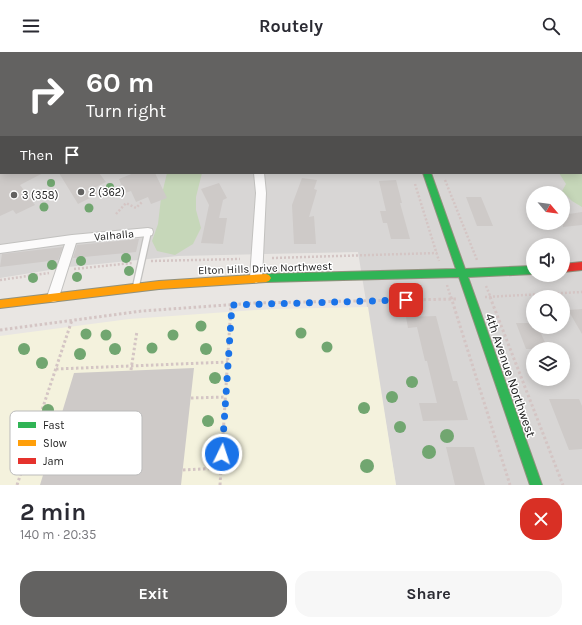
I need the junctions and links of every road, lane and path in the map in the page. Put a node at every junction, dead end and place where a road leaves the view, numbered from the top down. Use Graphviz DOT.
graph roads {
  1 [pos="259,174"];
  2 [pos="427,174"];
  3 [pos="443,174"];
  4 [pos="414,180"];
  5 [pos="142,202"];
  6 [pos="116,214"];
  7 [pos="148,232"];
  8 [pos="72,239"];
  9 [pos="0,249"];
  10 [pos="474,250"];
  11 [pos="272,258"];
  12 [pos="240,259"];
  13 [pos="152,261"];
  14 [pos="582,266"];
  15 [pos="570,267"];
  16 [pos="526,270"];
  17 [pos="462,274"];
  18 [pos="256,278"];
  19 [pos="136,286"];
  20 [pos="582,292"];
  21 [pos="53,297"];
  22 [pos="0,304"];
  23 [pos="232,305"];
  24 [pos="72,320"];
  25 [pos="0,330"];
  26 [pos="137,331"];
  27 [pos="228,362"];
  28 [pos="132,366"];
  29 [pos="56,369"];
  30 [pos="131,370"];
  31 [pos="226,397"];
  32 [pos="191,398"];
  33 [pos="42,411"];
  34 [pos="221,468"];
  35 [pos="182,470"];
  36 [pos="20,475"];
  37 [pos="17,485"];
  38 [pos="220,485"];
  39 [pos="510,485"];
  40 [pos="536,485"];
  41 [pos="563,485"];
  1 -- 18 [label="street"];
  2 -- 17 [label="main road, 4th Avenue Northwest"];
  3 -- 10 [label="path"];
  4 -- 11 [label="path"];
  5 -- 6 [label="path"];
  7 -- 8 [label="street, Valhalla"];
  7 -- 19 [label="lane, Valhalla"];
  8 -- 9 [label="street, Valhalla"];
  8 -- 21 [label="street"];
  12 -- 13 [label="path"];
  14 -- 15 [label="main road"];
  16 -- 17 [label="main road, Elton Hills Drive Northwest"];
  17 -- 18 [label="main road, Elton Hills Drive Northwest"];
  17 -- 40 [label="main road, 4th Avenue Northwest"];
  18 -- 19 [label="main road, Elton Hills Drive Northwest"];
  19 -- 21 [label="main road, Elton Hills Drive Northwest"];
  20 -- 41 [label="path"];
  21 -- 22 [label="main road, Elton Hills Drive Northwest"];
  23 -- 24 [label="path"];
  23 -- 27 [label="path"];
  23 -- 39 [label="path"];
  24 -- 25 [label="path"];
  24 -- 29 [label="path"];
  26 -- 28 [label="path"];
  27 -- 28 [label="path"];
  27 -- 31 [label="path"];
  28 -- 29 [label="path"];
  28 -- 30 [label="path"];
  29 -- 33 [label="path"];
  31 -- 32 [label="path"];
  31 -- 34 [label="path"];
  34 -- 35 [label="path"];
  34 -- 38 [label="path"];
  36 -- 37 [label="path"];
}
